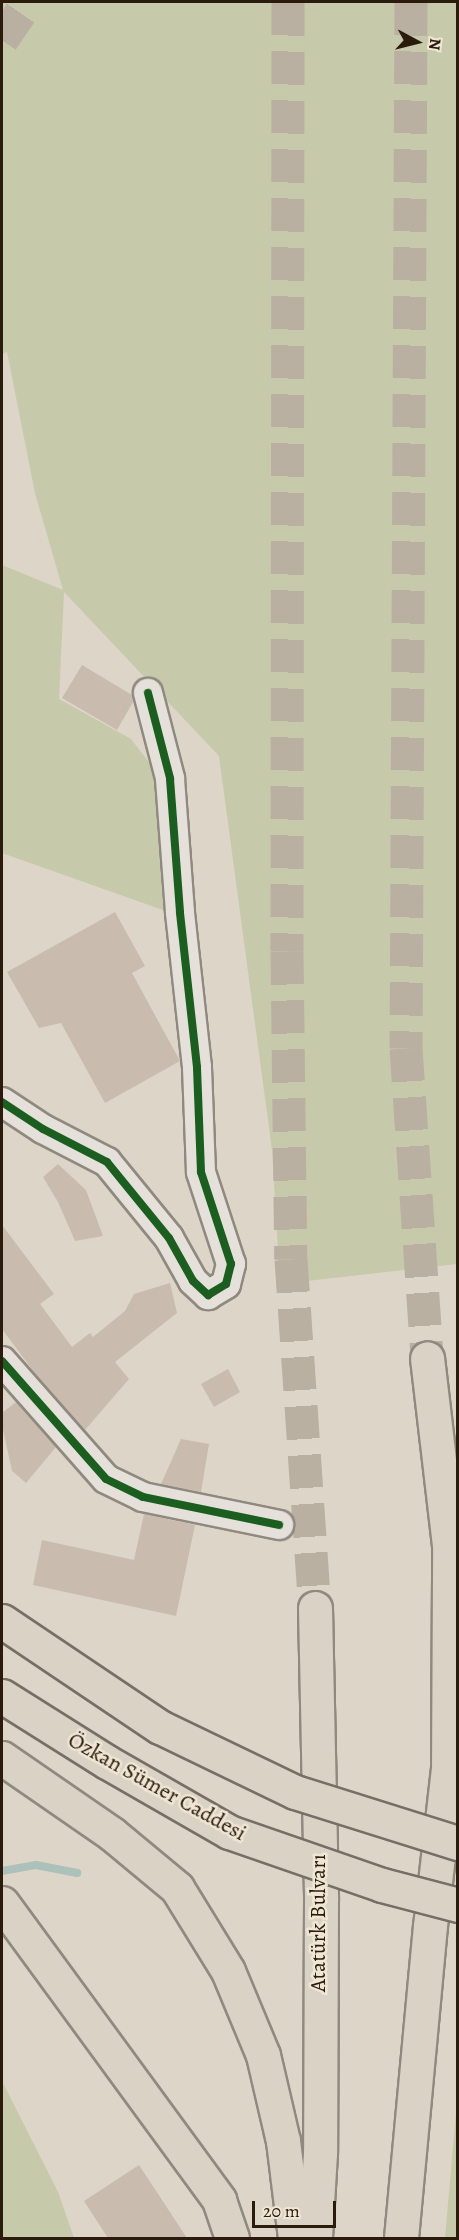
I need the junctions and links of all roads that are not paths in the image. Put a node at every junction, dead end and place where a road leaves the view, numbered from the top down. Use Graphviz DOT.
graph roads {
  1 [pos="148,693"];
  2 [pos="2,1102"];
  3 [pos="427,1358"];
  4 [pos="2,1361"];
  5 [pos="279,1526"];
  6 [pos="315,1608"];
  7 [pos="2,1621"];
  8 [pos="2,1696"];
  9 [pos="458,1738"];
  10 [pos="2,1758"];
  11 [pos="448,1769"];
  12 [pos="458,1843"];
  13 [pos="2,1903"];
  14 [pos="458,1905"];
  15 [pos="406,2183"];
  16 [pos="232,2238"];
  17 [pos="295,2238"];
  18 [pos="315,2238"];
  19 [pos="401,2238"];
  20 [pos="422,2238"];
  1 -- 2 [label="street"];
  3 -- 11 [label="main road"];
  4 -- 5 [label="street"];
  6 -- 18 [label="main road, Atatürk Bulvarı"];
  7 -- 12 [label="main road, bridge"];
  8 -- 14 [label="main road, Özkan Sümer Caddesi, bridge"];
  9 -- 11 [label="main road"];
  10 -- 17 [label="main road"];
  11 -- 15 [label="main road"];
  13 -- 16 [label="main road"];
  15 -- 19 [label="main road"];
  15 -- 20 [label="main road"];
}
